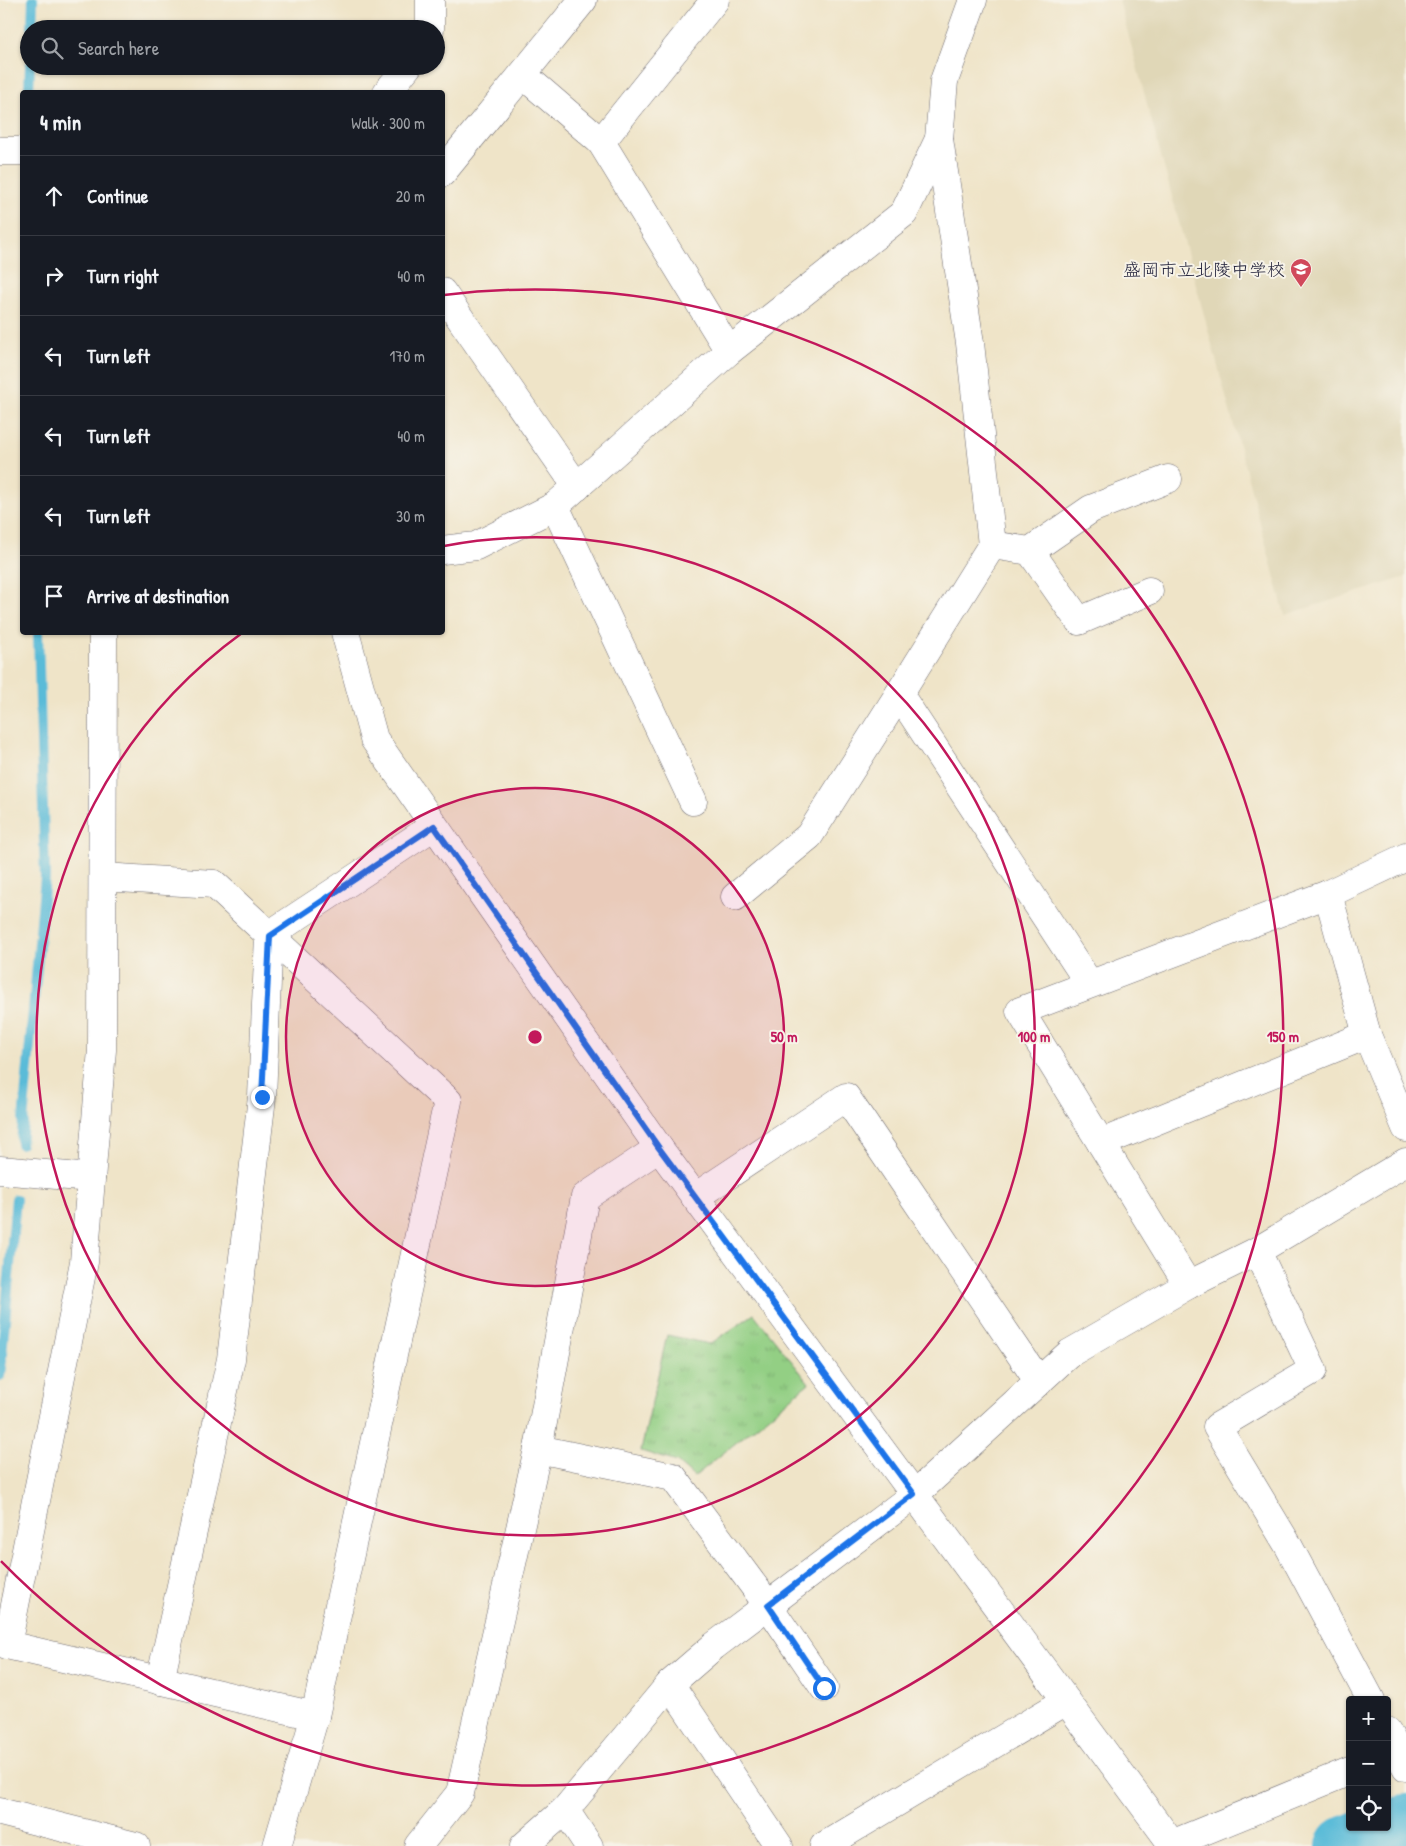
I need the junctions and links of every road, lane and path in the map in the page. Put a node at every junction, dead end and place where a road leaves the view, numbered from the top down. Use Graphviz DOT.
graph roads {
  1 [pos="430,0"];
  2 [pos="583,0"];
  3 [pos="715,0"];
  4 [pos="973,0"];
  5 [pos="430,20"];
  6 [pos="523,74"];
  7 [pos="401,75"];
  8 [pos="389,90"];
  9 [pos="939,139"];
  10 [pos="601,142"];
  11 [pos="0,151"];
  12 [pos="20,152"];
  13 [pos="445,169"];
  14 [pos="445,296"];
  15 [pos="728,351"];
  16 [pos="1168,479"];
  17 [pos="577,487"];
  18 [pos="556,506"];
  19 [pos="992,545"];
  20 [pos="445,550"];
  21 [pos="1030,551"];
  22 [pos="1149,591"];
  23 [pos="103,635"];
  24 [pos="346,635"];
  25 [pos="899,694"];
  26 [pos="693,801"];
  27 [pos="434,826"];
  28 [pos="1406,857"];
  29 [pos="103,877"];
  30 [pos="1328,894"];
  31 [pos="735,897"];
  32 [pos="270,936"];
  33 [pos="1089,983"];
  34 [pos="1367,1035"];
  35 [pos="1406,1128"];
  36 [pos="1101,1143"];
  37 [pos="659,1148"];
  38 [pos="1406,1162"];
  39 [pos="0,1170"];
  40 [pos="91,1178"];
  41 [pos="695,1197"];
  42 [pos="1257,1251"];
  43 [pos="1188,1285"];
  44 [pos="1039,1382"];
  45 [pos="538,1449"];
  46 [pos="914,1494"];
  47 [pos="768,1605"];
  48 [pos="160,1681"];
  49 [pos="670,1684"];
  50 [pos="824,1688"];
  51 [pos="1369,1696"];
  52 [pos="1066,1701"];
  53 [pos="315,1716"];
  54 [pos="1346,1773"];
  55 [pos="565,1810"];
  56 [pos="0,1812"];
  57 [pos="126,1845"];
  58 [pos="277,1846"];
  59 [pos="418,1846"];
  60 [pos="524,1846"];
  61 [pos="589,1846"];
  62 [pos="779,1846"];
  63 [pos="824,1846"];
  1 -- 5 [label="street"];
  2 -- 6 [label="street"];
  3 -- 10 [label="street"];
  4 -- 9 [label="street"];
  6 -- 10 [label="street"];
  6 -- 13 [label="street"];
  7 -- 8 [label="street"];
  9 -- 15 [label="street"];
  9 -- 19 [label="street"];
  10 -- 15 [label="street"];
  11 -- 12 [label="street"];
  14 -- 17 [label="street"];
  15 -- 17 [label="street"];
  16 -- 21 [label="street"];
  17 -- 18 [label="street"];
  18 -- 20 [label="street"];
  18 -- 26 [label="street"];
  19 -- 21 [label="street"];
  19 -- 25 [label="street"];
  21 -- 22 [label="street"];
  23 -- 29 [label="street"];
  24 -- 27 [label="street"];
  25 -- 31 [label="street"];
  25 -- 33 [label="street"];
  27 -- 32 [label="street"];
  27 -- 37 [label="street"];
  28 -- 30 [label="street"];
  29 -- 32 [label="street"];
  29 -- 40 [label="street"];
  30 -- 33 [label="street"];
  30 -- 34 [label="street"];
  32 -- 48 [label="street"];
  32 -- 53 [label="street"];
  33 -- 36 [label="street"];
  34 -- 35 [label="street"];
  34 -- 36 [label="street"];
  36 -- 43 [label="street"];
  37 -- 41 [label="street"];
  37 -- 45 [label="street"];
  38 -- 42 [label="street"];
  39 -- 40 [label="street"];
  40 -- 48 [label="street"];
  41 -- 44 [label="street"];
  41 -- 46 [label="street"];
  42 -- 43 [label="street"];
  42 -- 51 [label="street"];
  43 -- 44 [label="street"];
  44 -- 46 [label="street"];
  45 -- 47 [label="street"];
  45 -- 59 [label="street"];
  46 -- 47 [label="street"];
  46 -- 52 [label="street"];
  47 -- 49 [label="street"];
  47 -- 50 [label="street"];
  48 -- 53 [label="street"];
  49 -- 55 [label="street"];
  49 -- 62 [label="street"];
  52 -- 54 [label="street"];
  52 -- 63 [label="street"];
  53 -- 58 [label="street"];
  55 -- 60 [label="street"];
  55 -- 61 [label="street"];
  56 -- 57 [label="street"];
}
